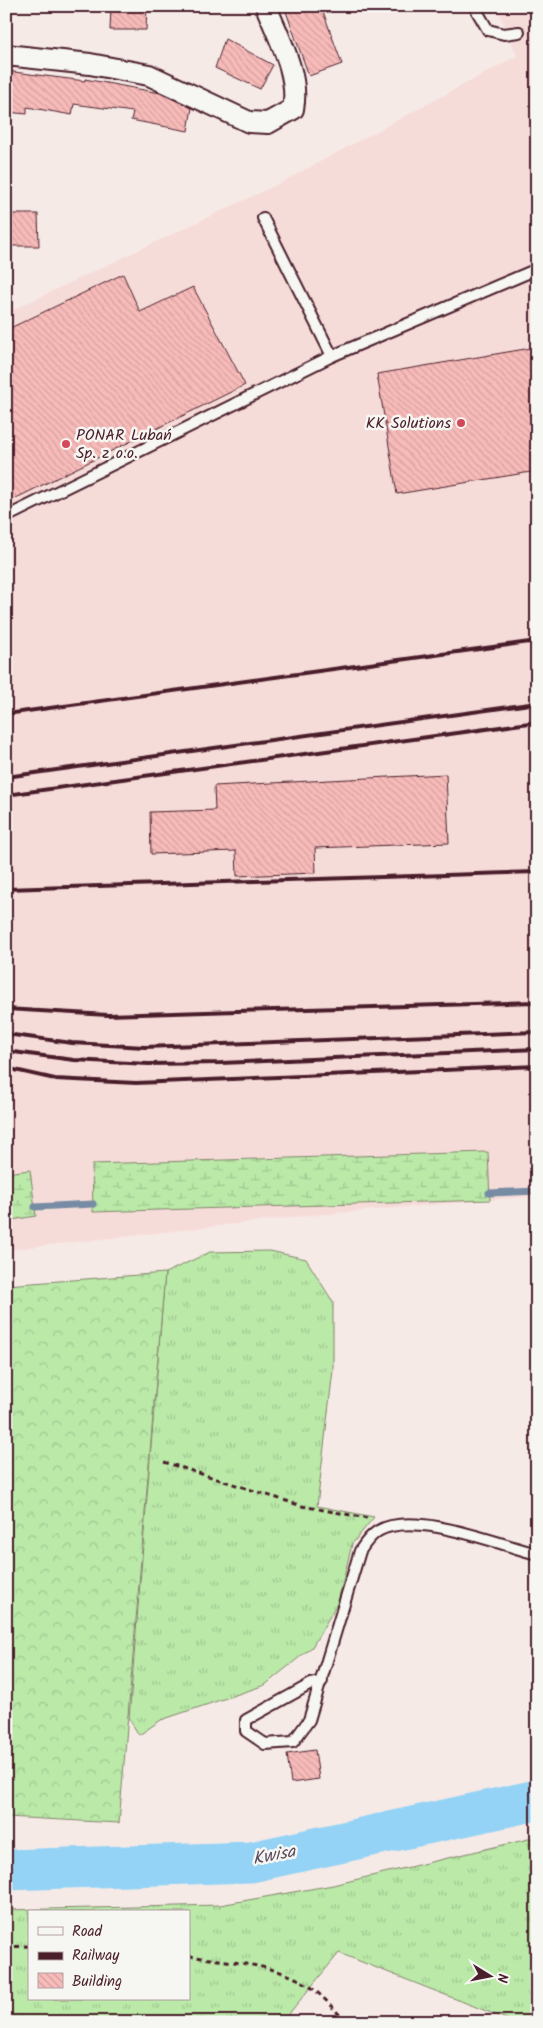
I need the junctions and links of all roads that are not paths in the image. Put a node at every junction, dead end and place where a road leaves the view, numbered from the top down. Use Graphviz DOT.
graph roads {
  1 [pos="266,6"];
  2 [pos="474,6"];
  3 [pos="519,32"];
  4 [pos="6,55"];
  5 [pos="263,218"];
  6 [pos="537,269"];
  7 [pos="332,356"];
  8 [pos="6,517"];
  9 [pos="537,1554"];
  10 [pos="322,1681"];
  1 -- 4 [label="street"];
  2 -- 3 [label="lane"];
  5 -- 7 [label="lane"];
  6 -- 7 [label="lane"];
  7 -- 8 [label="lane"];
  9 -- 10 [label="lane"];
  10 -- 10 [label="lane"];
}
